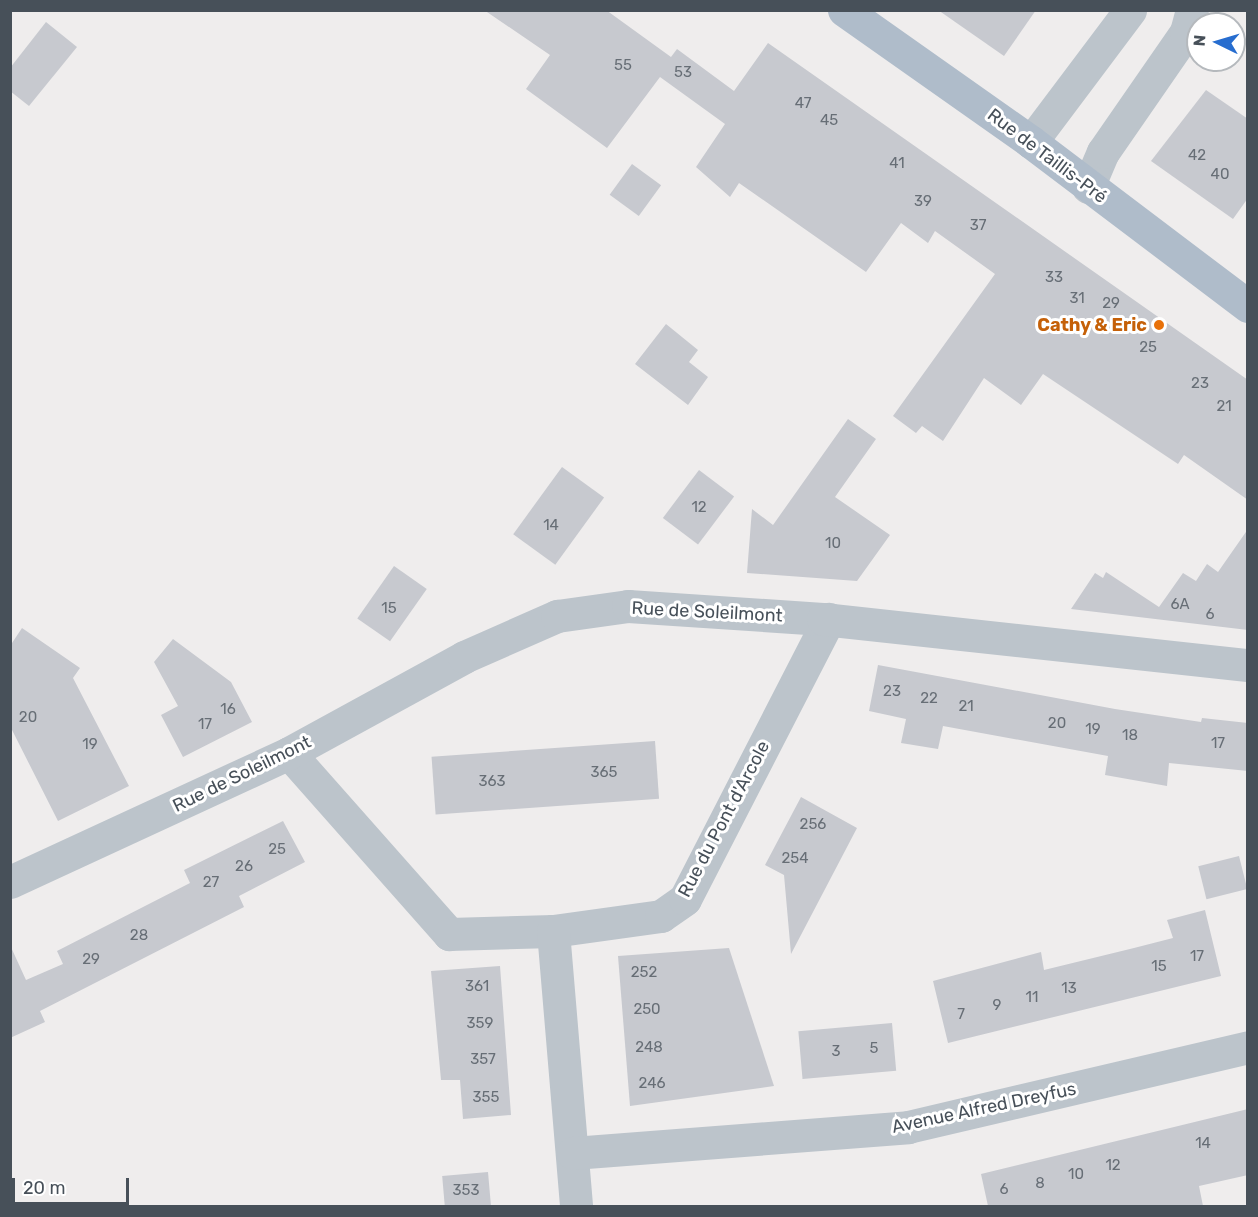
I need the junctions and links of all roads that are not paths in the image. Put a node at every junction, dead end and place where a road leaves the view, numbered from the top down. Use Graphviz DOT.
graph roads {
  1 [pos="1130,10"];
  2 [pos="1192,10"];
  3 [pos="859,15"];
  4 [pos="1031,142"];
  5 [pos="1088,187"];
  6 [pos="1248,306"];
  7 [pos="829,619"];
  8 [pos="1248,665"];
  9 [pos="289,753"];
  10 [pos="10,882"];
  11 [pos="553,931"];
  12 [pos="1248,1047"];
  13 [pos="573,1153"];
  14 [pos="576,1206"];
  1 -- 4 [label="street"];
  2 -- 5 [label="street"];
  3 -- 4 [label="main road, Rue de Taillis-Pré"];
  4 -- 5 [label="main road, Rue de Taillis-Pré"];
  5 -- 6 [label="main road, Rue de Taillis-Pré"];
  7 -- 8 [label="street, Rue de Soleilmont"];
  7 -- 9 [label="street, Rue de Soleilmont"];
  7 -- 11 [label="street, Rue du Pont d'Arcole"];
  9 -- 10 [label="street, Rue de Soleilmont"];
  9 -- 11 [label="street, Rue du Pont d'Arcole"];
  11 -- 13 [label="street"];
  12 -- 13 [label="street, Avenue Alfred Dreyfus"];
  13 -- 14 [label="street"];
}
